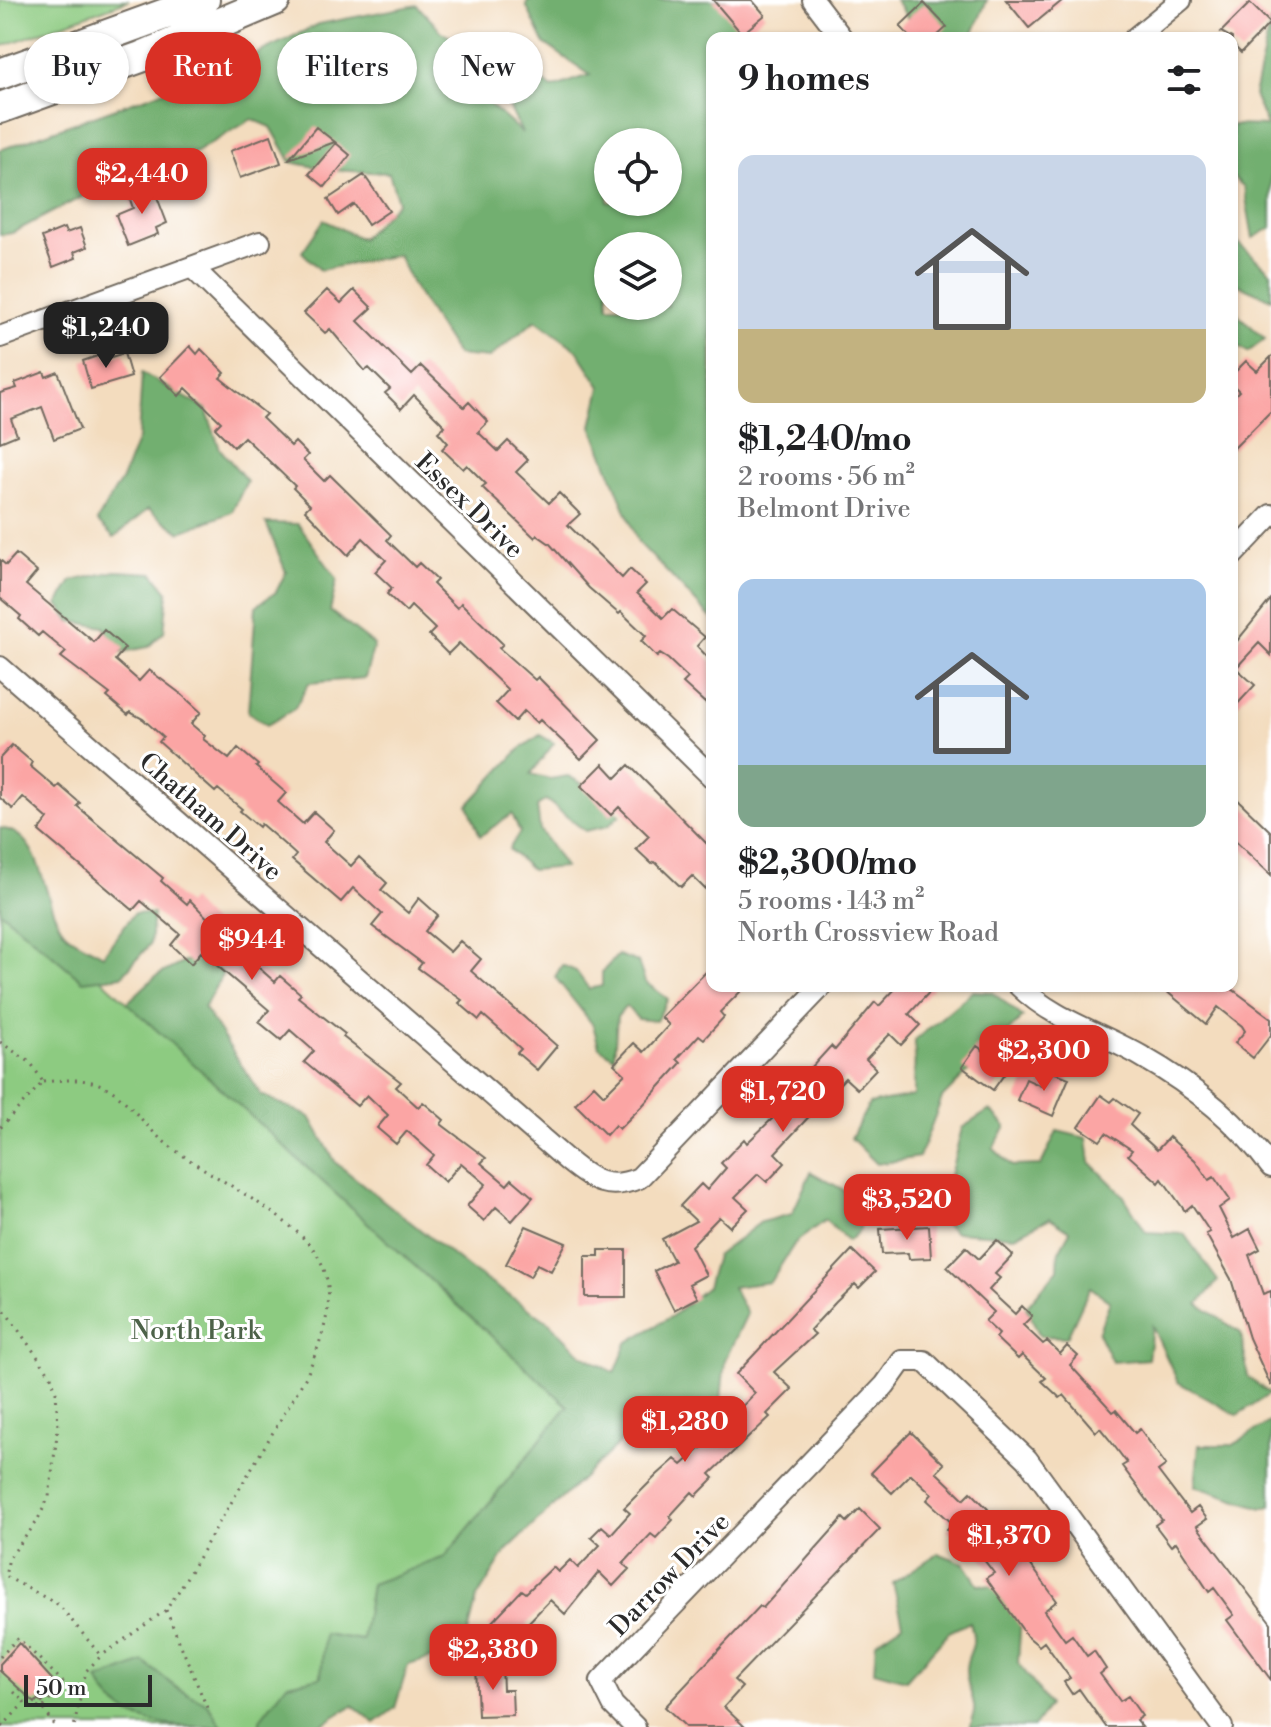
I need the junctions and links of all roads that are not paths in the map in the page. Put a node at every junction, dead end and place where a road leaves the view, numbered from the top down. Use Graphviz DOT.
graph roads {
  1 [pos="204,0"];
  2 [pos="275,0"];
  3 [pos="813,0"];
  4 [pos="1181,0"];
  5 [pos="837,32"];
  6 [pos="1142,32"];
  7 [pos="0,74"];
  8 [pos="0,108"];
  9 [pos="260,242"];
  10 [pos="193,268"];
  11 [pos="0,337"];
  12 [pos="1271,515"];
  13 [pos="1238,550"];
  14 [pos="0,667"];
  15 [pos="706,771"];
  16 [pos="816,992"];
  17 [pos="1025,992"];
  18 [pos="1271,1167"];
  19 [pos="635,1727"];
  20 [pos="1222,1727"];
  1 -- 7 [label="highway"];
  2 -- 8 [label="highway"];
  3 -- 5 [label="street"];
  4 -- 6 [label="street"];
  9 -- 10 [label="street"];
  10 -- 11 [label="street"];
  10 -- 15 [label="street, Essex Drive"];
  12 -- 13 [label="street"];
  14 -- 16 [label="street, Chatham Drive"];
  17 -- 18 [label="street"];
  19 -- 20 [label="street, Darrow Drive"];
}
